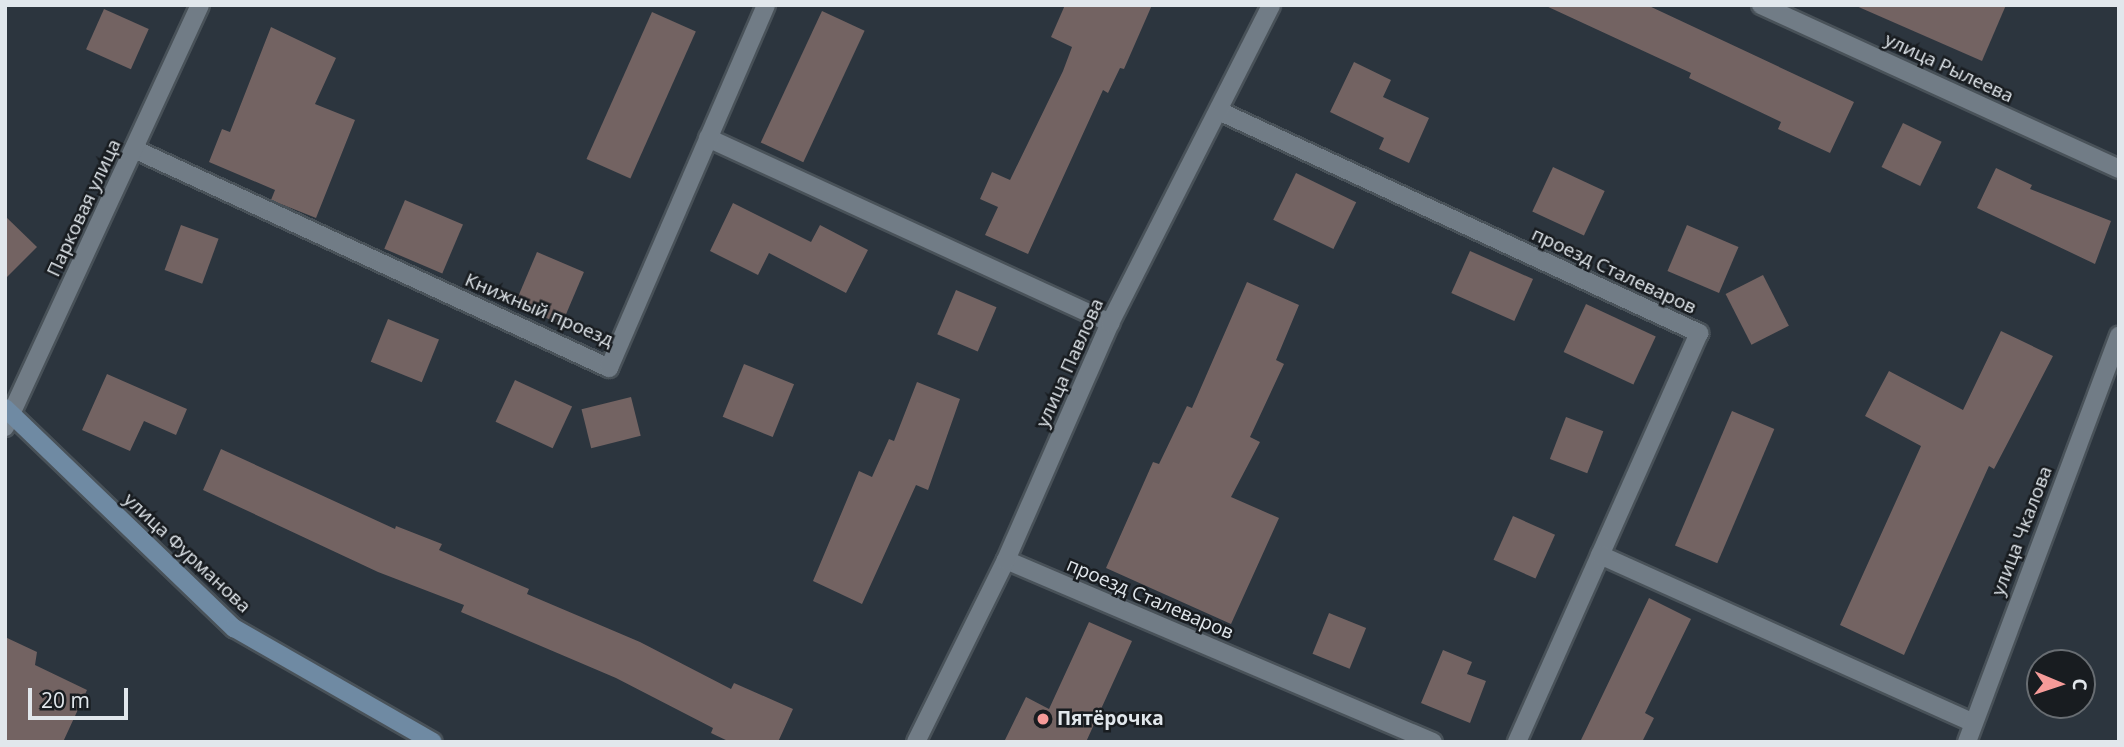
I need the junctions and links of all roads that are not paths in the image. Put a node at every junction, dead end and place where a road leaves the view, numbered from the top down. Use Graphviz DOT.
graph roads {
  1 [pos="765,5"];
  2 [pos="1271,5"];
  3 [pos="1761,5"];
  4 [pos="193,7"];
  5 [pos="1221,112"];
  6 [pos="708,138"];
  7 [pos="134,149"];
  8 [pos="2119,169"];
  9 [pos="1110,323"];
  10 [pos="2119,336"];
  11 [pos="7,417"];
  12 [pos="1600,555"];
  13 [pos="1006,560"];
  14 [pos="1972,723"];
  15 [pos="433,742"];
  16 [pos="916,742"];
  17 [pos="1433,742"];
  18 [pos="1517,742"];
  19 [pos="1967,742"];
  1 -- 6 [label="street, Книжный проезд"];
  2 -- 5 [label="street, улица Павлова"];
  3 -- 8 [label="street, улица Рылеева"];
  4 -- 7 [label="street, Парковая улица"];
  5 -- 9 [label="street, улица Павлова"];
  5 -- 12 [label="street, проезд Сталеваров"];
  6 -- 7 [label="street, Книжный проезд"];
  6 -- 9 [label="street"];
  7 -- 11 [label="street, Парковая улица"];
  9 -- 13 [label="street, улица Павлова"];
  10 -- 14 [label="street, улица Чкалова"];
  11 -- 15 [label="street, улица Фурманова"];
  12 -- 14 [label="street"];
  12 -- 18 [label="street, проезд Сталеваров"];
  13 -- 16 [label="street, улица Павлова"];
  13 -- 17 [label="street, проезд Сталеваров"];
  14 -- 19 [label="street, улица Чкалова"];
}
